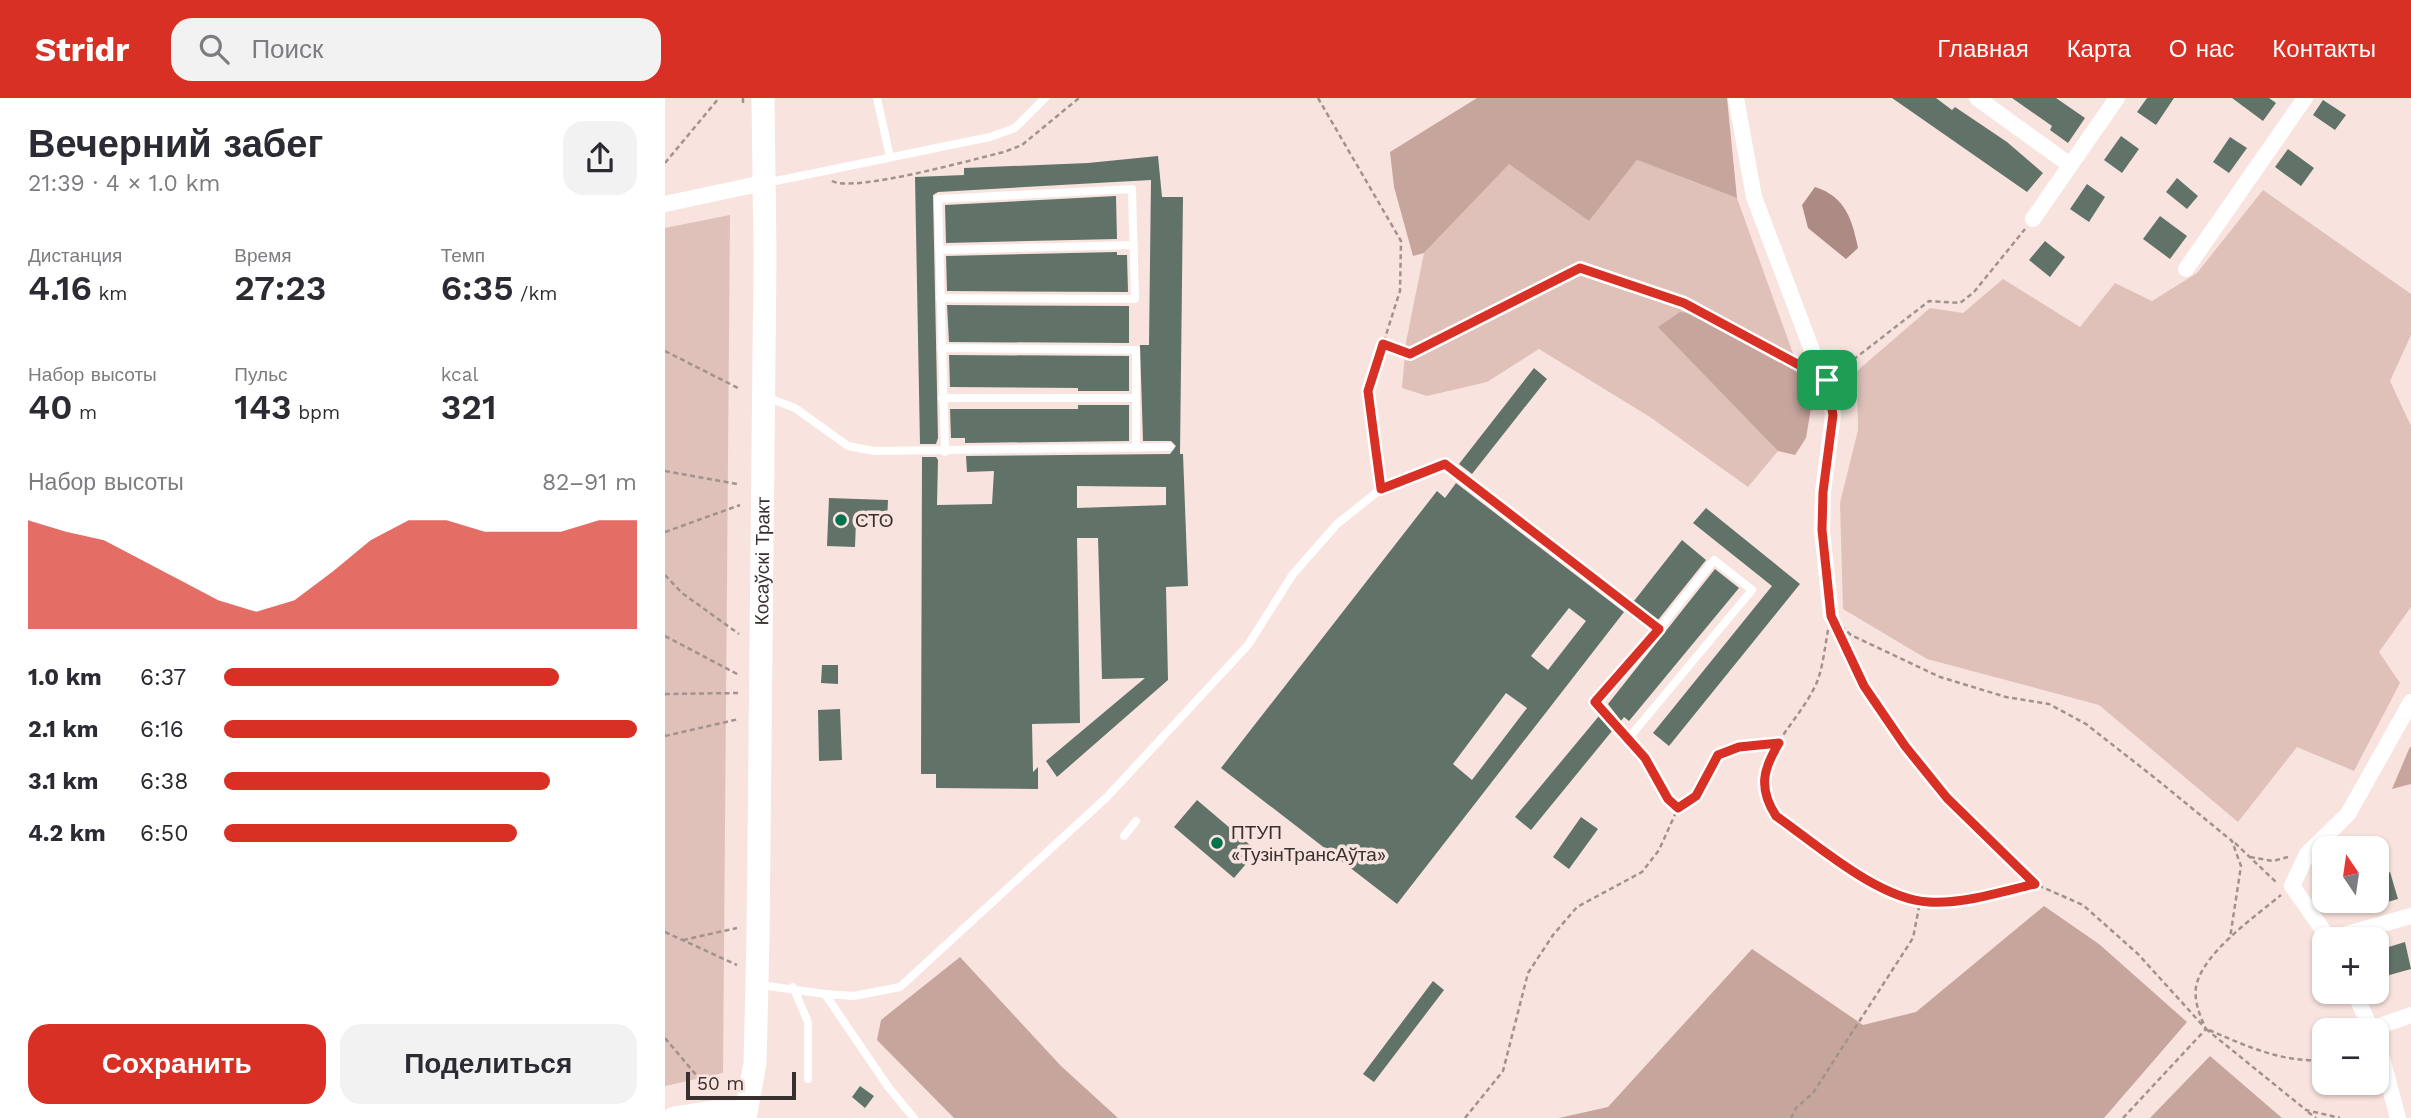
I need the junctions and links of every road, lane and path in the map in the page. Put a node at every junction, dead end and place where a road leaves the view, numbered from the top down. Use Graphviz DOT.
graph roads {
  1 [pos="719,98"];
  2 [pos="743,98"];
  3 [pos="763,98"];
  4 [pos="877,98"];
  5 [pos="1045,98"];
  6 [pos="1318,98"];
  7 [pos="1736,98"];
  8 [pos="1977,98"];
  9 [pos="2117,98"];
  10 [pos="2305,98"];
  11 [pos="743,110"];
  12 [pos="890,157"];
  13 [pos="665,163"];
  14 [pos="2070,165"];
  15 [pos="764,183"];
  16 [pos="665,204"];
  17 [pos="2033,219"];
  18 [pos="1134,245"];
  19 [pos="940,250"];
  20 [pos="2186,269"];
  21 [pos="940,298"];
  22 [pos="1383,344"];
  23 [pos="941,348"];
  24 [pos="665,351"];
  25 [pos="1827,380"];
  26 [pos="740,389"];
  27 [pos="764,397"];
  28 [pos="942,398"];
  29 [pos="1135,398"];
  30 [pos="1170,447"];
  31 [pos="1136,448"];
  32 [pos="945,452"];
  33 [pos="665,471"];
  34 [pos="737,484"];
  35 [pos="1381,489"];
  36 [pos="740,505"];
  37 [pos="665,532"];
  38 [pos="665,575"];
  39 [pos="1831,616"];
  40 [pos="1659,629"];
  41 [pos="739,634"];
  42 [pos="665,636"];
  43 [pos="739,675"];
  44 [pos="739,693"];
  45 [pos="665,695"];
  46 [pos="2411,702"];
  47 [pos="739,719"];
  48 [pos="665,736"];
  49 [pos="1628,739"];
  50 [pos="1779,743"];
  51 [pos="1678,808"];
  52 [pos="1136,821"];
  53 [pos="1123,836"];
  54 [pos="2232,841"];
  55 [pos="2307,854"];
  56 [pos="2250,858"];
  57 [pos="2035,884"];
  58 [pos="1921,901"];
  59 [pos="2411,916"];
  60 [pos="2321,927"];
  61 [pos="2372,927"];
  62 [pos="737,928"];
  63 [pos="665,932"];
  64 [pos="2230,938"];
  65 [pos="683,940"];
  66 [pos="737,965"];
  67 [pos="757,984"];
  68 [pos="793,987"];
  69 [pos="825,994"];
  70 [pos="2411,1015"];
  71 [pos="2389,1025"];
  72 [pos="2206,1029"];
  73 [pos="665,1038"];
  74 [pos="2312,1061"];
  75 [pos="808,1079"];
  76 [pos="2389,1087"];
  77 [pos="707,1088"];
  78 [pos="2306,1110"];
  79 [pos="746,1115"];
  80 [pos="674,1118"];
  81 [pos="914,1118"];
  82 [pos="1465,1118"];
  83 [pos="1791,1118"];
  84 [pos="2123,1118"];
  85 [pos="2316,1118"];
  86 [pos="2340,1118"];
  87 [pos="2398,1118"];
  1 -- 13 [label="path"];
  2 -- 11 [label="path"];
  3 -- 15 [label="main road, Косаўскі Тракт"];
  4 -- 12 [label="lane"];
  5 -- 12 [label="lane"];
  6 -- 22 [label="path"];
  7 -- 25 [label="street"];
  8 -- 14 [label="street"];
  9 -- 14 [label="street"];
  10 -- 20 [label="street"];
  12 -- 15 [label="lane"];
  14 -- 17 [label="street"];
  15 -- 16 [label="street"];
  15 -- 27 [label="main road, Косаўскі Тракт"];
  17 -- 25 [label="path"];
  18 -- 19 [label="lane"];
  18 -- 19 [label="lane"];
  18 -- 21 [label="lane"];
  19 -- 21 [label="lane"];
  21 -- 23 [label="lane"];
  22 -- 25 [label="path"];
  22 -- 35 [label="path"];
  23 -- 28 [label="lane"];
  23 -- 29 [label="lane"];
  24 -- 26 [label="path"];
  25 -- 39 [label="street"];
  27 -- 32 [label="lane"];
  27 -- 67 [label="main road, Косаўскі Тракт"];
  28 -- 29 [label="lane"];
  28 -- 32 [label="lane"];
  29 -- 31 [label="lane"];
  30 -- 31 [label="lane"];
  31 -- 32 [label="lane"];
  33 -- 34 [label="path"];
  35 -- 40 [label="lane"];
  35 -- 69 [label="lane"];
  36 -- 37 [label="path"];
  38 -- 41 [label="path"];
  39 -- 50 [label="path"];
  39 -- 54 [label="path"];
  39 -- 57 [label="path"];
  40 -- 49 [label="lane"];
  40 -- 49 [label="lane"];
  42 -- 43 [label="path"];
  44 -- 45 [label="path"];
  46 -- 55 [label="street"];
  47 -- 48 [label="path"];
  49 -- 51 [label="path"];
  50 -- 51 [label="path"];
  50 -- 58 [label="path"];
  51 -- 82 [label="path"];
  52 -- 53 [label="lane"];
  54 -- 56 [label="path"];
  54 -- 64 [label="path"];
  55 -- 56 [label="path"];
  55 -- 60 [label="street"];
  56 -- 64 [label="path"];
  57 -- 58 [label="path"];
  57 -- 72 [label="path"];
  58 -- 83 [label="path"];
  59 -- 61 [label="street"];
  62 -- 65 [label="path"];
  63 -- 65 [label="path"];
  64 -- 72 [label="path"];
  65 -- 66 [label="path"];
  67 -- 68 [label="lane"];
  67 -- 79 [label="main road, Косаўскі Тракт"];
  68 -- 69 [label="lane"];
  68 -- 75 [label="lane"];
  69 -- 81 [label="lane"];
  70 -- 71 [label="street"];
  72 -- 74 [label="path"];
  72 -- 78 [label="path"];
  72 -- 84 [label="path"];
  73 -- 77 [label="path"];
  76 -- 87 [label="street"];
  78 -- 85 [label="path"];
  78 -- 86 [label="path"];
  79 -- 80 [label="main road"];
}
